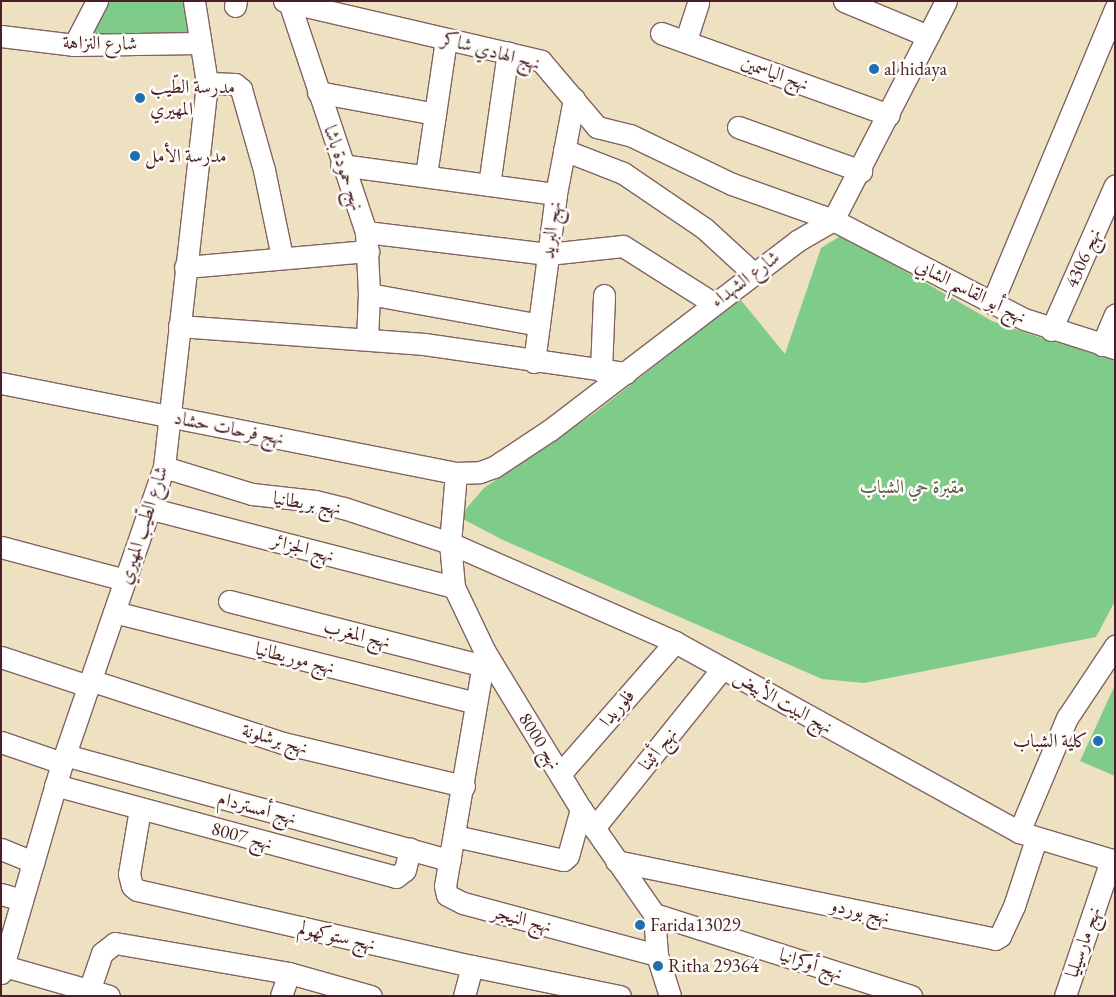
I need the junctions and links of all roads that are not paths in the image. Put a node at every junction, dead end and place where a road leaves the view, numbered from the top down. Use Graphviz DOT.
graph roads {
  1 [pos="96,1"];
  2 [pos="194,1"];
  3 [pos="844,1"];
  4 [pos="946,1"];
  5 [pos="286,2"];
  6 [pos="698,3"];
  7 [pos="1115,9"];
  8 [pos="661,33"];
  9 [pos="1,36"];
  10 [pos="928,36"];
  11 [pos="446,39"];
  12 [pos="686,40"];
  13 [pos="199,43"];
  14 [pos="74,45"];
  15 [pos="508,52"];
  16 [pos="207,83"];
  17 [pos="318,92"];
  18 [pos="574,99"];
  19 [pos="435,114"];
  20 [pos="889,115"];
  21 [pos="738,127"];
  22 [pos="564,150"];
  23 [pos="341,165"];
  24 [pos="861,171"];
  25 [pos="426,175"];
  26 [pos="489,185"];
  27 [pos="1115,185"];
  28 [pos="556,194"];
  29 [pos="833,220"];
  30 [pos="367,242"];
  31 [pos="548,254"];
  32 [pos="282,257"];
  33 [pos="185,267"];
  34 [pos="753,273"];
  35 [pos="369,294"];
  36 [pos="604,295"];
  37 [pos="713,303"];
  38 [pos="992,303"];
  39 [pos="1115,315"];
  40 [pos="540,325"];
  41 [pos="179,326"];
  42 [pos="1052,330"];
  43 [pos="367,339"];
  44 [pos="1108,347"];
  45 [pos="534,362"];
  46 [pos="601,371"];
  47 [pos="626,372"];
  48 [pos="1,383"];
  49 [pos="170,416"];
  50 [pos="164,467"];
  51 [pos="456,474"];
  52 [pos="152,509"];
  53 [pos="450,543"];
  54 [pos="1,547"];
  55 [pos="125,580"];
  56 [pos="454,588"];
  57 [pos="230,601"];
  58 [pos="114,612"];
  59 [pos="675,642"];
  60 [pos="1115,646"];
  61 [pos="1,657"];
  62 [pos="484,659"];
  63 [pos="722,669"];
  64 [pos="89,683"];
  65 [pos="476,703"];
  66 [pos="1,742"];
  67 [pos="64,759"];
  68 [pos="560,774"];
  69 [pos="56,785"];
  70 [pos="464,786"];
  71 [pos="140,809"];
  72 [pos="580,809"];
  73 [pos="594,828"];
  74 [pos="1028,835"];
  75 [pos="455,836"];
  76 [pos="1,849"];
  77 [pos="410,849"];
  78 [pos="450,860"];
  79 [pos="1113,860"];
  80 [pos="616,861"];
  81 [pos="34,862"];
  82 [pos="1,894"];
  83 [pos="22,900"];
  84 [pos="654,914"];
  85 [pos="657,955"];
  86 [pos="472,966"];
  87 [pos="3,970"];
  88 [pos="289,973"];
  89 [pos="99,994"];
  90 [pos="281,996"];
  91 [pos="371,996"];
  92 [pos="464,996"];
  93 [pos="620,996"];
  94 [pos="670,996"];
  95 [pos="911,996"];
  96 [pos="1065,996"];
  1 -- 14 [label="street"];
  2 -- 13 [label="street, شارع الطّيب المهيري"];
  3 -- 10 [label="street"];
  4 -- 10 [label="street"];
  5 -- 11 [label="street, نهج الهادي شاكر"];
  5 -- 17 [label="street, نهج حمودة باشا"];
  6 -- 12 [label="street"];
  7 -- 38 [label="street"];
  8 -- 12 [label="street, نهج الياسمين"];
  9 -- 14 [label="street, شارع النزاهة"];
  10 -- 20 [label="street"];
  11 -- 15 [label="street, نهج الهادي شاكر"];
  11 -- 19 [label="street"];
  12 -- 20 [label="street, نهج الياسمين"];
  13 -- 14 [label="street, شارع النزاهة"];
  13 -- 16 [label="street, شارع الطّيب المهيري"];
  15 -- 18 [label="street, نهج الهادي شاكر"];
  15 -- 26 [label="street"];
  16 -- 32 [label="street"];
  16 -- 33 [label="street, شارع الطّيب المهيري"];
  17 -- 19 [label="street"];
  17 -- 23 [label="street, نهج حمودة باشا"];
  18 -- 22 [label="street, نهج البريد"];
  18 -- 29 [label="street, نهج الهادي شاكر"];
  19 -- 25 [label="street"];
  20 -- 24 [label="street"];
  21 -- 24 [label="street"];
  22 -- 28 [label="street, نهج البريد"];
  22 -- 34 [label="street"];
  23 -- 25 [label="street"];
  23 -- 30 [label="street, نهج حمودة باشا"];
  24 -- 29 [label="street"];
  25 -- 26 [label="street"];
  26 -- 28 [label="street"];
  27 -- 42 [label="street, نهج 4306"];
  28 -- 31 [label="street, نهج البريد"];
  29 -- 34 [label="street, شارع الشهداء"];
  29 -- 38 [label="street, نهج أبو القاسم الشابي"];
  30 -- 31 [label="street"];
  30 -- 32 [label="street"];
  30 -- 35 [label="street, نهج حمودة باشا"];
  31 -- 37 [label="street"];
  31 -- 40 [label="street, نهج البريد"];
  32 -- 33 [label="street"];
  33 -- 41 [label="street, شارع الطّيب المهيري"];
  34 -- 37 [label="street, شارع الشهداء"];
  35 -- 40 [label="street"];
  35 -- 43 [label="street, نهج حمودة باشا"];
  36 -- 46 [label="street"];
  37 -- 47 [label="street, شارع الشهداء"];
  38 -- 42 [label="street, نهج أبو القاسم الشابي"];
  39 -- 44 [label="street"];
  40 -- 45 [label="street, نهج البريد"];
  41 -- 43 [label="street"];
  41 -- 49 [label="street, شارع الطّيب المهيري"];
  42 -- 44 [label="street, نهج أبو القاسم الشابي"];
  43 -- 45 [label="street"];
  45 -- 46 [label="street"];
  46 -- 47 [label="street"];
  47 -- 51 [label="street, شارع الشهداء"];
  48 -- 49 [label="street, نهج فرحات حشاد"];
  49 -- 50 [label="street, شارع الطّيب المهيري"];
  49 -- 51 [label="street, نهج فرحات حشاد"];
  50 -- 52 [label="street, شارع الطّيب المهيري"];
  50 -- 53 [label="street, نهج بريطانيا"];
  51 -- 53 [label="street, نهج 8000"];
  52 -- 55 [label="street, شارع الطّيب المهيري"];
  52 -- 56 [label="street, نهج الجزائر"];
  53 -- 56 [label="street, نهج 8000"];
  53 -- 59 [label="street, نهج البيت الأبيض"];
  54 -- 55 [label="street"];
  55 -- 58 [label="street, شارع الطّيب المهيري"];
  56 -- 62 [label="street, نهج 8000"];
  57 -- 62 [label="street, نهج المغرب"];
  58 -- 64 [label="street, شارع الطّيب المهيري"];
  58 -- 65 [label="street, نهج موريطانيا"];
  59 -- 63 [label="street, نهج البيت الأبيض"];
  59 -- 68 [label="street, فلوريدا"];
  60 -- 74 [label="street"];
  61 -- 64 [label="street, نهج برشلونة"];
  62 -- 65 [label="street, نهج النيجر"];
  62 -- 68 [label="street, نهج 8000"];
  63 -- 73 [label="street, نهج أثينا"];
  63 -- 74 [label="street, نهج البيت الأبيض"];
  64 -- 67 [label="street, شارع الطّيب المهيري"];
  64 -- 70 [label="street, نهج برشلونة"];
  65 -- 70 [label="street, نهج النيجر"];
  66 -- 67 [label="street, نهج أمستردام"];
  67 -- 69 [label="street, شارع الطّيب المهيري"];
  67 -- 77 [label="street, نهج أمستردام"];
  68 -- 72 [label="street, نهج 8000"];
  69 -- 71 [label="street, نهج 8007"];
  69 -- 81 [label="street, شارع الطّيب المهيري"];
  70 -- 75 [label="street, نهج النيجر"];
  71 -- 77 [label="street, نهج 8007"];
  71 -- 86 [label="street, نهج ستوكهولم"];
  72 -- 73 [label="street, نهج 8000"];
  72 -- 75 [label="street"];
  73 -- 80 [label="street, نهج 8000"];
  74 -- 79 [label="street, نهج البيت الأبيض"];
  74 -- 80 [label="street, نهج بوردو"];
  75 -- 78 [label="street, نهج النيجر"];
  76 -- 81 [label="street"];
  77 -- 78 [label="street, نهج أمستردام"];
  78 -- 85 [label="street, نهج النيجر"];
  79 -- 96 [label="street, نهج مارسيليا"];
  80 -- 84 [label="street, نهج 8000"];
  81 -- 83 [label="street, شارع الطّيب المهيري"];
  82 -- 83 [label="street"];
  83 -- 87 [label="street, شارع الطّيب المهيري"];
  84 -- 85 [label="street"];
  84 -- 95 [label="street, نهج أوكرانيا"];
  85 -- 94 [label="street"];
  86 -- 92 [label="street"];
  86 -- 93 [label="street, نهج ستوكهولم"];
  87 -- 89 [label="street"];
  88 -- 89 [label="street"];
  88 -- 90 [label="street"];
  88 -- 91 [label="street"];
}
